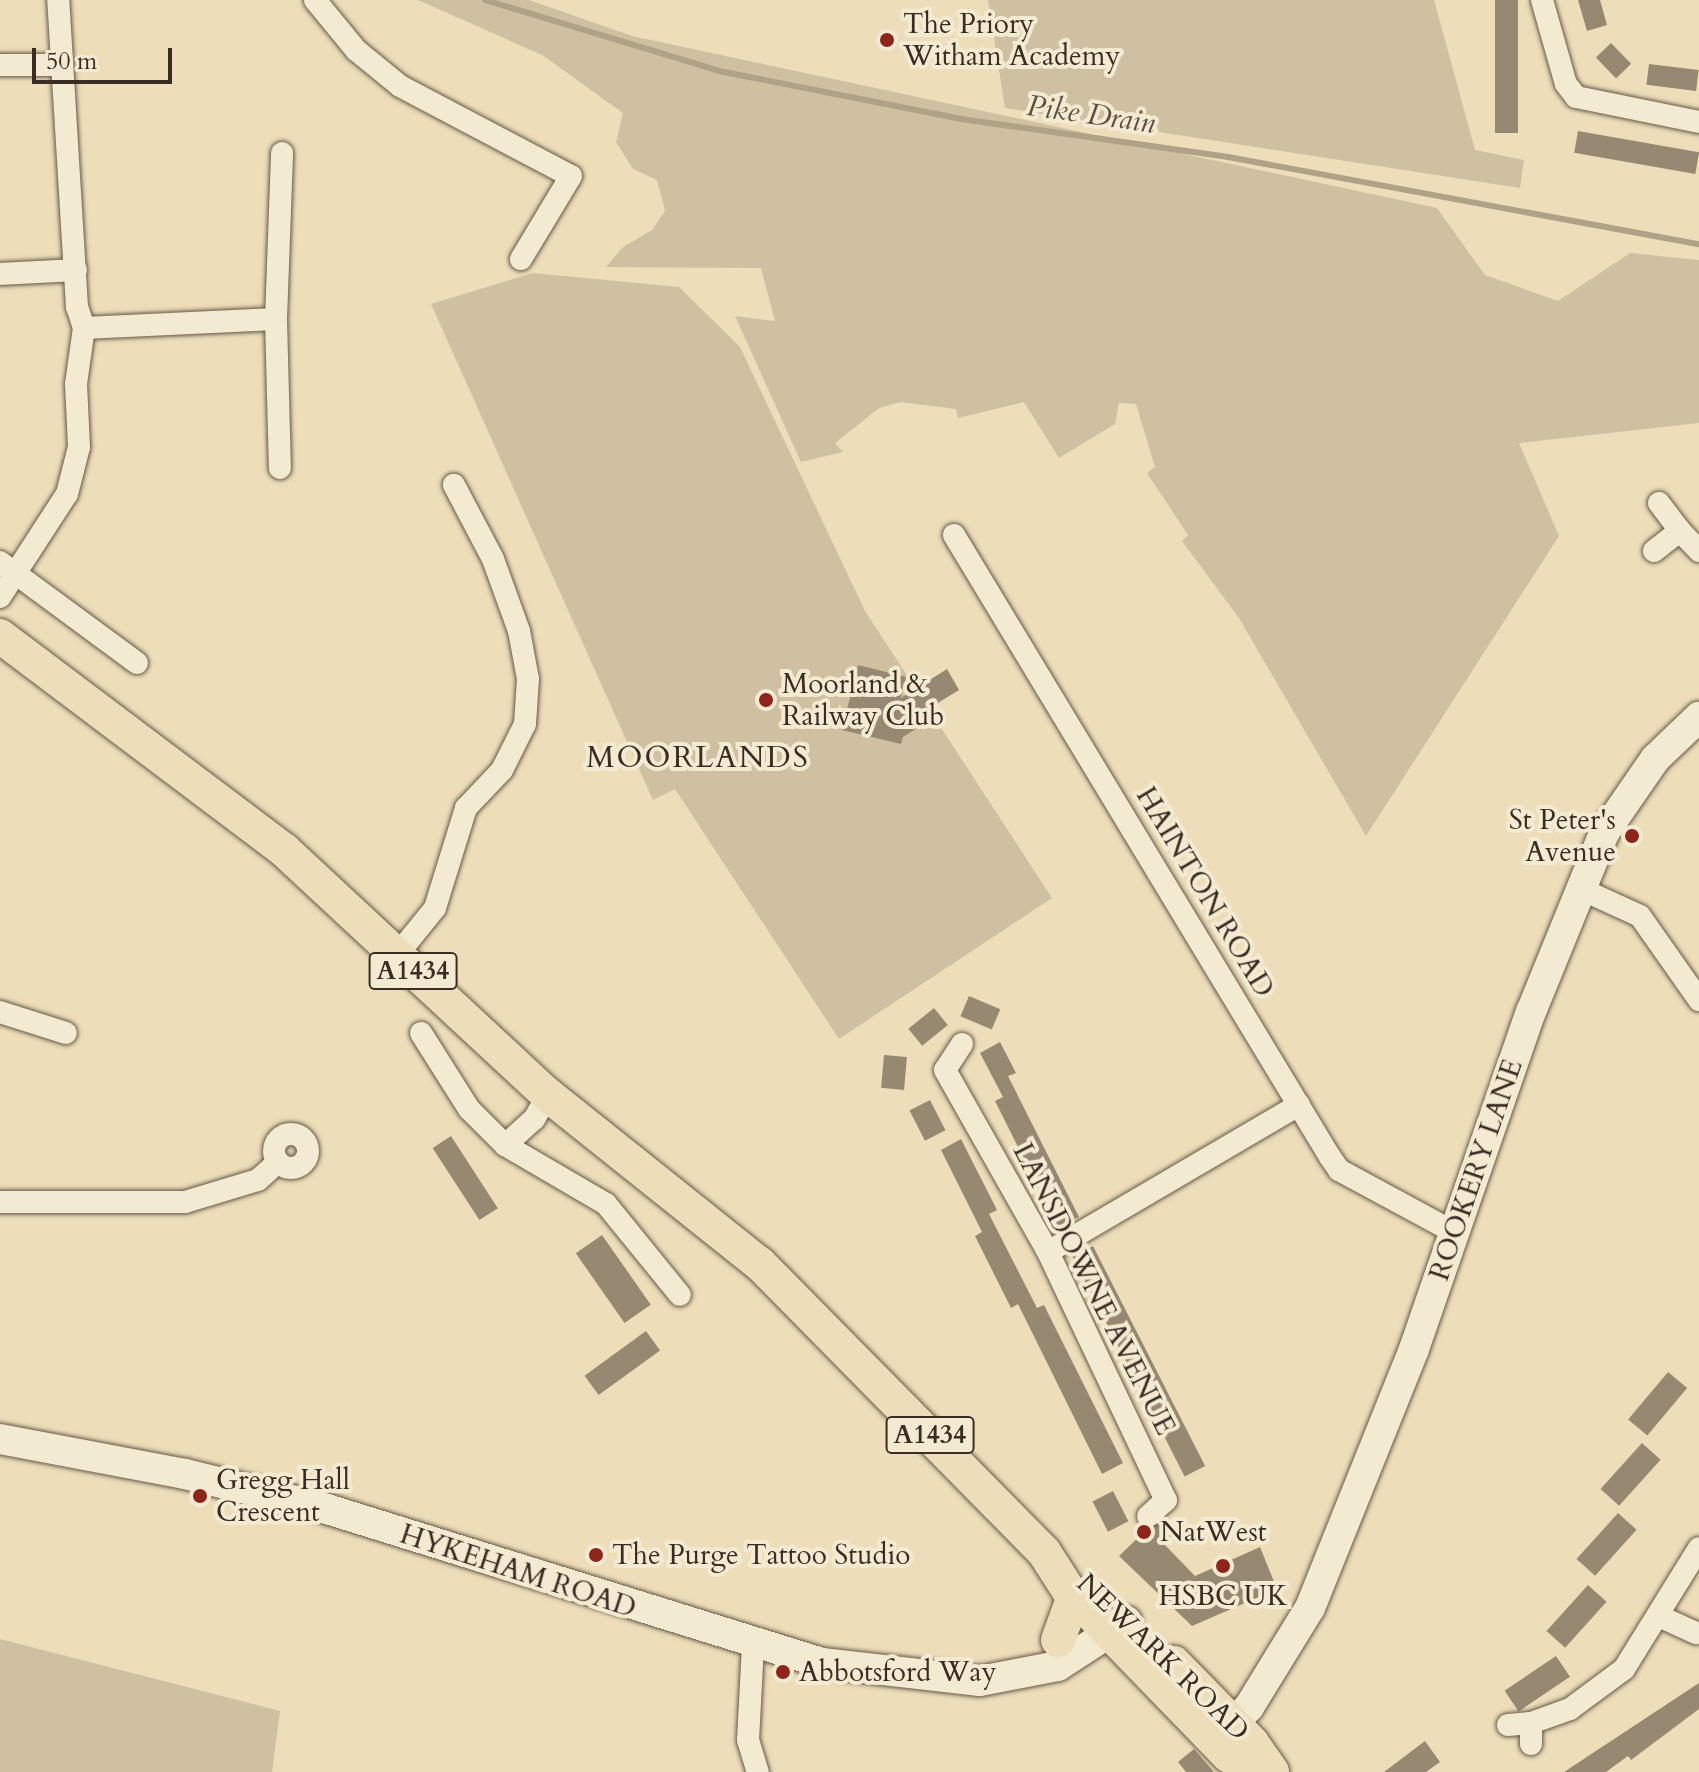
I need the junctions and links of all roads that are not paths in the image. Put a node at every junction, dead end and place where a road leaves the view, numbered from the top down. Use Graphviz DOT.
graph roads {
  1 [pos="58,0"];
  2 [pos="315,0"];
  3 [pos="1542,0"];
  4 [pos="0,65"];
  5 [pos="61,65"];
  6 [pos="1699,122"];
  7 [pos="282,153"];
  8 [pos="521,259"];
  9 [pos="76,270"];
  10 [pos="0,274"];
  11 [pos="276,319"];
  12 [pos="84,328"];
  13 [pos="280,468"];
  14 [pos="454,485"];
  15 [pos="1659,503"];
  16 [pos="1680,531"];
  17 [pos="954,535"];
  18 [pos="1654,551"];
  19 [pos="1699,551"];
  20 [pos="7,568"];
  21 [pos="0,597"];
  22 [pos="0,636"];
  23 [pos="137,663"];
  24 [pos="1699,717"];
  25 [pos="1581,889"];
  26 [pos="397,955"];
  27 [pos="1699,1000"];
  28 [pos="0,1012"];
  29 [pos="66,1033"];
  30 [pos="421,1033"];
  31 [pos="962,1044"];
  32 [pos="548,1095"];
  33 [pos="1299,1105"];
  34 [pos="505,1145"];
  35 [pos="278,1162"];
  36 [pos="0,1202"];
  37 [pos="1452,1231"];
  38 [pos="1048,1252"];
  39 [pos="680,1295"];
  40 [pos="0,1439"];
  41 [pos="1148,1516"];
  42 [pos="1699,1548"];
  43 [pos="1044,1552"];
  44 [pos="1074,1596"];
  45 [pos="1659,1616"];
  46 [pos="1114,1621"];
  47 [pos="1696,1633"];
  48 [pos="1058,1640"];
  49 [pos="753,1645"];
  50 [pos="1036,1667"];
  51 [pos="1216,1723"];
  52 [pos="1508,1725"];
  53 [pos="758,1772"];
  54 [pos="1255,1772"];
  55 [pos="1272,1772"];
  1 -- 5 [label="street"];
  2 -- 8 [label="street"];
  3 -- 6 [label="street"];
  4 -- 5 [label="street"];
  5 -- 9 [label="street"];
  7 -- 11 [label="street"];
  9 -- 10 [label="street"];
  9 -- 12 [label="street"];
  11 -- 12 [label="street"];
  11 -- 13 [label="street"];
  12 -- 20 [label="street"];
  14 -- 26 [label="street"];
  15 -- 16 [label="street"];
  16 -- 18 [label="street"];
  16 -- 19 [label="street"];
  17 -- 33 [label="street, HAINTON ROAD"];
  20 -- 21 [label="street"];
  20 -- 23 [label="street"];
  22 -- 26 [label="main road, A1434"];
  24 -- 25 [label="street, ROOKERY LANE"];
  25 -- 27 [label="street"];
  25 -- 37 [label="street, ROOKERY LANE"];
  26 -- 32 [label="main road, A1434"];
  28 -- 29 [label="street"];
  30 -- 34 [label="street"];
  31 -- 38 [label="street, LANSDOWNE AVENUE"];
  32 -- 34 [label="street"];
  32 -- 43 [label="main road, NEWARK ROAD / A1434"];
  33 -- 37 [label="street, HAINTON ROAD"];
  33 -- 38 [label="street"];
  34 -- 39 [label="street"];
  35 -- 36 [label="street"];
  37 -- 51 [label="street, ROOKERY LANE"];
  38 -- 41 [label="street, LANSDOWNE AVENUE"];
  40 -- 49 [label="street, HYKEHAM ROAD"];
  42 -- 45 [label="street"];
  43 -- 44 [label="main road, NEWARK ROAD / A1434"];
  43 -- 46 [label="main road, NEWARK ROAD / A1434"];
  44 -- 46 [label="main road, NEWARK ROAD / A1434"];
  44 -- 48 [label="main road"];
  45 -- 47 [label="street"];
  45 -- 52 [label="street"];
  46 -- 48 [label="street"];
  46 -- 50 [label="street, HYKEHAM ROAD"];
  46 -- 51 [label="main road, NEWARK ROAD / A1434"];
  48 -- 50 [label="street"];
  49 -- 50 [label="street, HYKEHAM ROAD"];
  49 -- 53 [label="street"];
  51 -- 54 [label="main road, NEWARK ROAD"];
  51 -- 55 [label="main road, NEWARK ROAD / A1434"];
}
